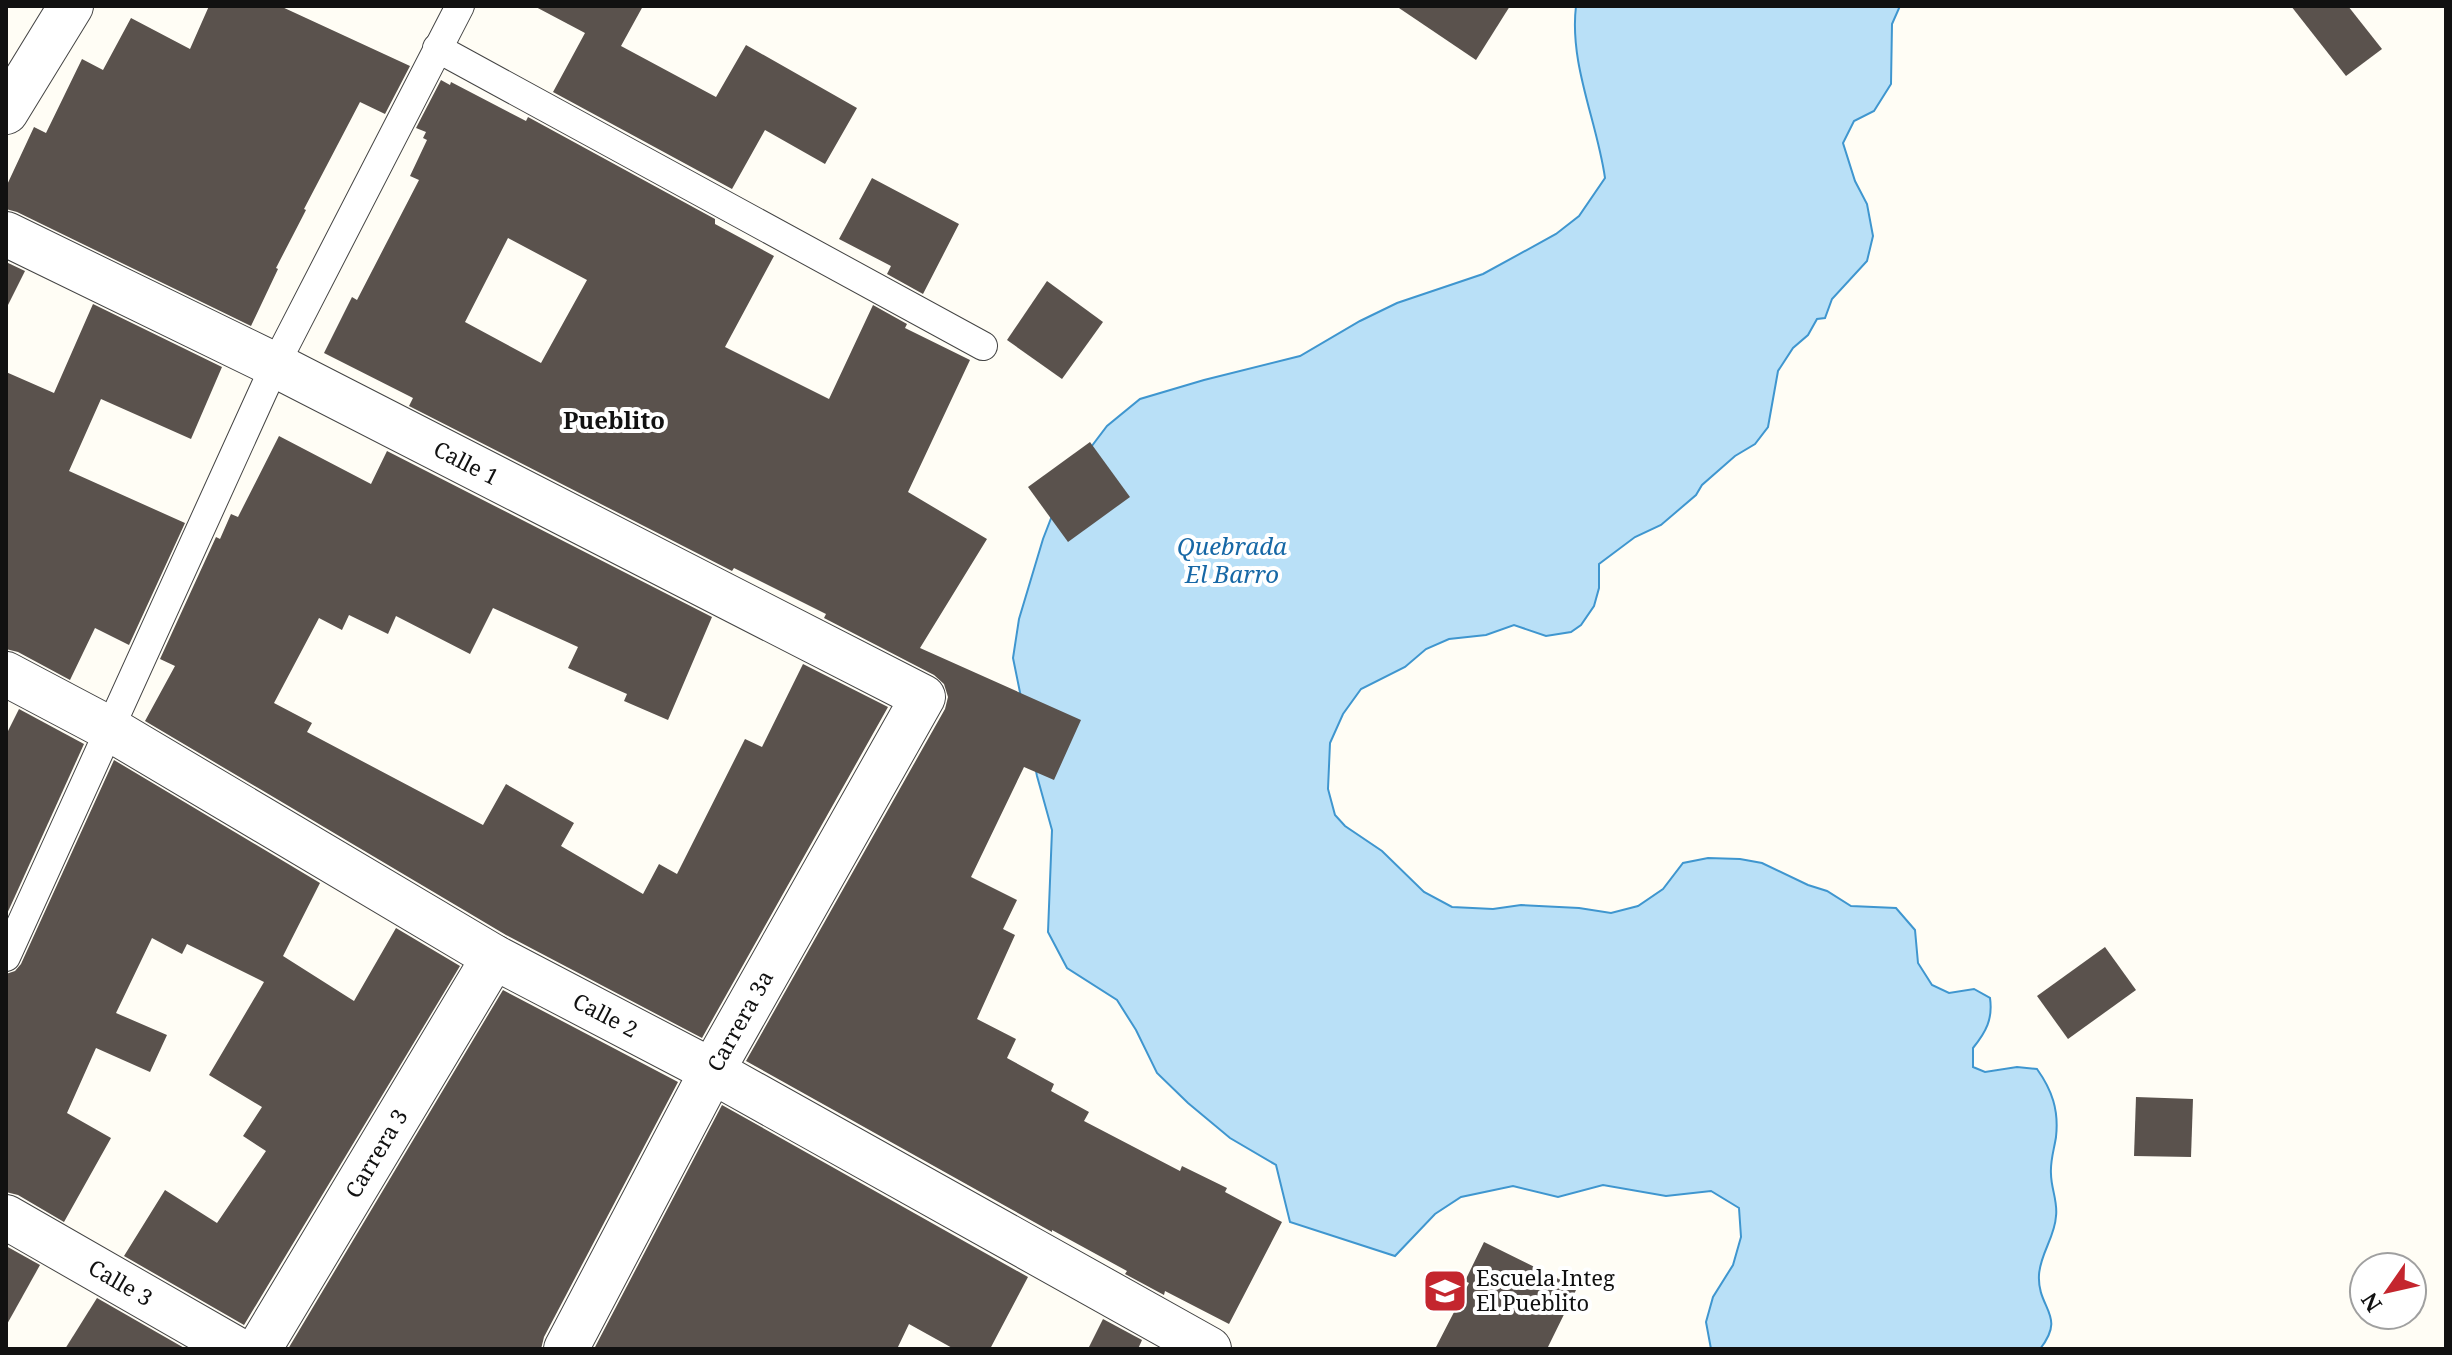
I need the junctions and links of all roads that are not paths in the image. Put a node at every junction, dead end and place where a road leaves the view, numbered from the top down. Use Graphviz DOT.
graph roads {
  1 [pos="71,6"];
  2 [pos="460,6"];
  3 [pos="437,48"];
  4 [pos="6,112"];
  5 [pos="6,234"];
  6 [pos="983,346"];
  7 [pos="275,365"];
  8 [pos="6,674"];
  9 [pos="923,697"];
  10 [pos="110,729"];
  11 [pos="6,957"];
  12 [pos="494,957"];
  13 [pos="712,1071"];
  14 [pos="6,1217"];
  15 [pos="1189,1344"];
  16 [pos="236,1349"];
  17 [pos="259,1349"];
  18 [pos="566,1349"];
  1 -- 4 [label="street"];
  2 -- 3 [label="lane"];
  3 -- 6 [label="lane"];
  3 -- 7 [label="lane"];
  5 -- 7 [label="street, Calle 1"];
  7 -- 9 [label="street, Calle 1"];
  7 -- 10 [label="lane"];
  8 -- 10 [label="street, Calle 2"];
  9 -- 13 [label="street, Carrera 3a"];
  10 -- 11 [label="lane"];
  10 -- 12 [label="street, Calle 2"];
  12 -- 13 [label="street, Calle 2"];
  12 -- 17 [label="street, Carrera 3"];
  13 -- 15 [label="street, Calle 2"];
  13 -- 18 [label="street, Carrera 3a"];
  14 -- 16 [label="street, Calle 3"];
}
